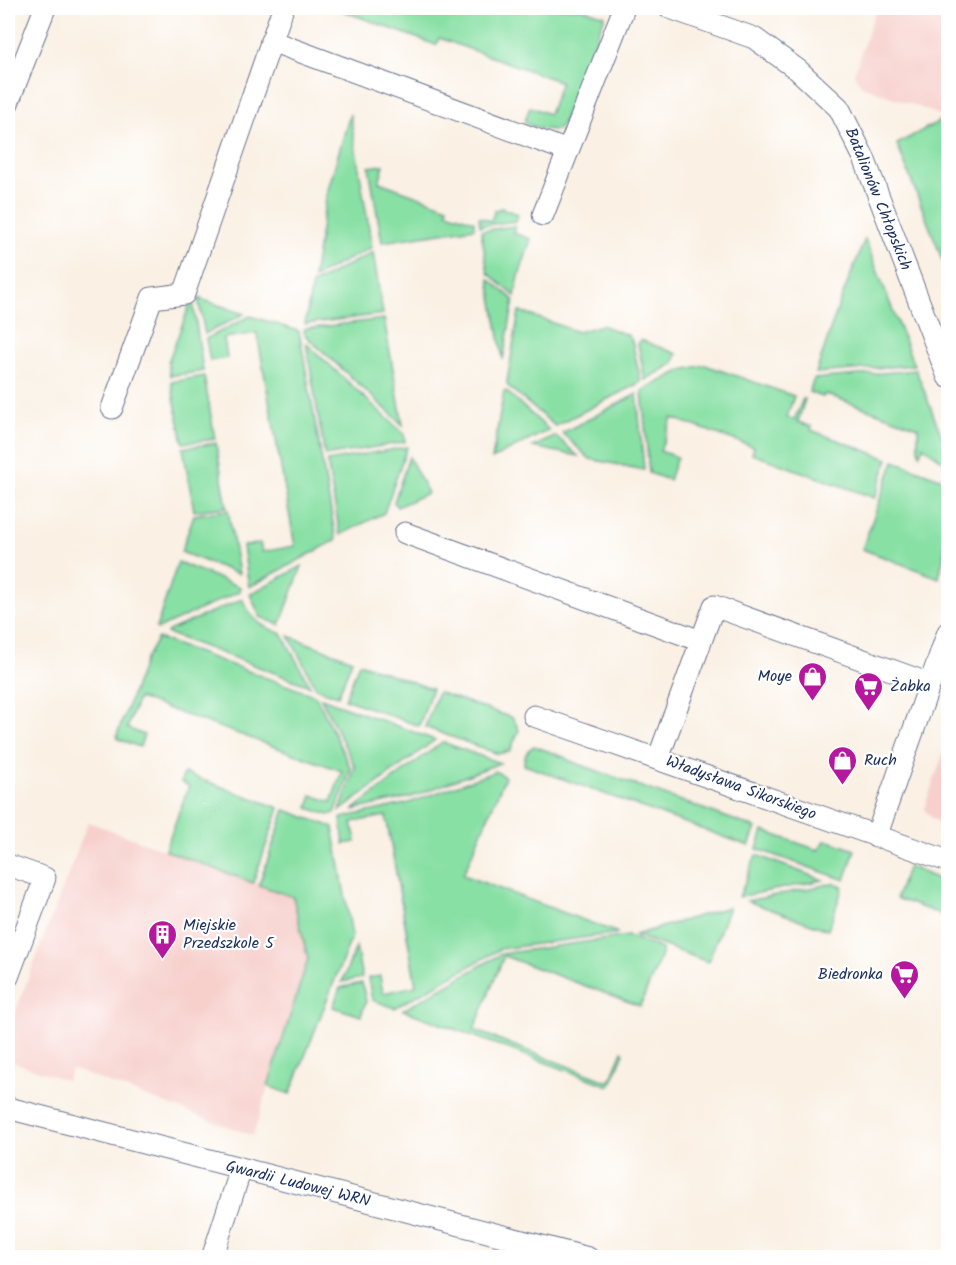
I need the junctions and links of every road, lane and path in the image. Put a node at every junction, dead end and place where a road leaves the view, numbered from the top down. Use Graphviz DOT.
graph roads {
  1 [pos="45,8"];
  2 [pos="283,8"];
  3 [pos="624,8"];
  4 [pos="670,8"];
  5 [pos="271,41"];
  6 [pos="8,103"];
  7 [pos="568,151"];
  8 [pos="543,215"];
  9 [pos="948,377"];
  10 [pos="112,408"];
  11 [pos="405,533"];
  12 [pos="948,632"];
  13 [pos="701,641"];
  14 [pos="930,684"];
  15 [pos="534,716"];
  16 [pos="658,759"];
  17 [pos="876,837"];
  18 [pos="948,861"];
  19 [pos="8,865"];
  20 [pos="8,977"];
  21 [pos="8,1108"];
  22 [pos="241,1169"];
  23 [pos="212,1257"];
  24 [pos="588,1257"];
  1 -- 6 [label="street"];
  2 -- 5 [label="street"];
  3 -- 7 [label="street"];
  4 -- 9 [label="street, Batalionów Chłopskich"];
  5 -- 7 [label="street"];
  5 -- 10 [label="street"];
  7 -- 8 [label="street"];
  11 -- 13 [label="street"];
  12 -- 14 [label="street"];
  13 -- 14 [label="street"];
  13 -- 16 [label="street"];
  14 -- 17 [label="street"];
  15 -- 16 [label="street, Władysława Sikorskiego"];
  16 -- 17 [label="street, Władysława Sikorskiego"];
  17 -- 18 [label="street, Władysława Sikorskiego"];
  19 -- 20 [label="street"];
  21 -- 22 [label="street, Gwardii Ludowej WRN"];
  22 -- 23 [label="street"];
  22 -- 24 [label="street, Gwardii Ludowej WRN"];
}
